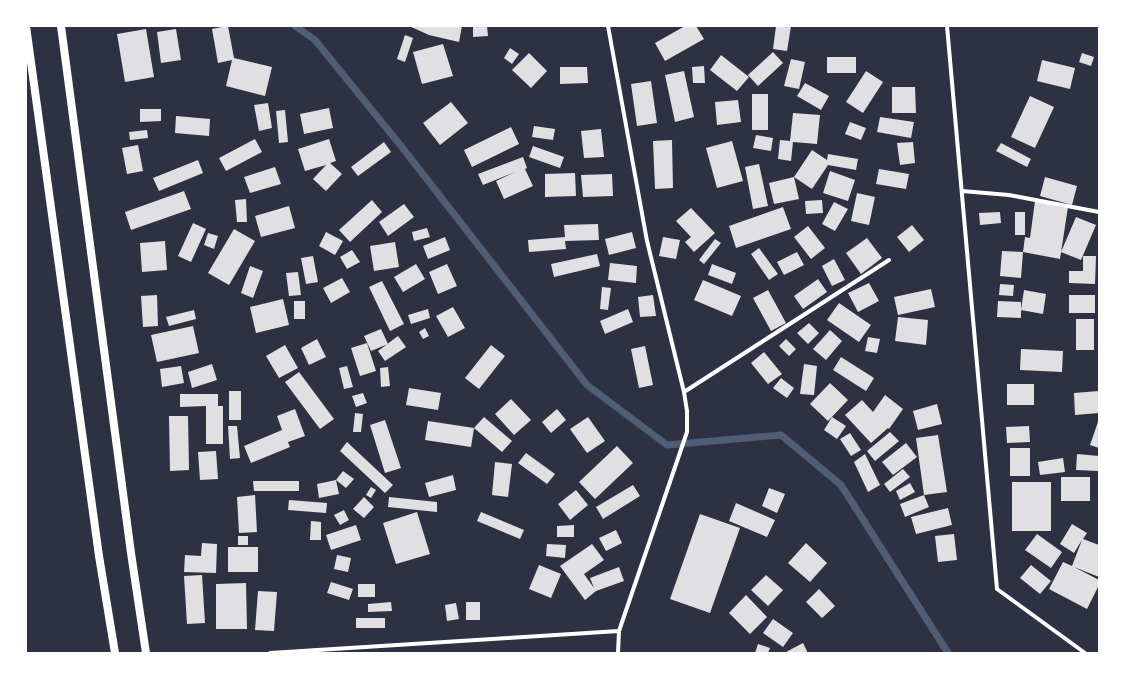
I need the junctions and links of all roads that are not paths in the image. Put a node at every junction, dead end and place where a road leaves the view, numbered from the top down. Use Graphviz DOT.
graph roads {
  1 [pos="26,26"];
  2 [pos="61,26"];
  3 [pos="608,26"];
  4 [pos="947,26"];
  5 [pos="962,191"];
  6 [pos="1099,212"];
  7 [pos="889,260"];
  8 [pos="684,392"];
  9 [pos="619,631"];
  10 [pos="114,653"];
  11 [pos="146,653"];
  12 [pos="270,653"];
  13 [pos="618,653"];
  14 [pos="1085,653"];
  1 -- 10 [label="main road"];
  2 -- 11 [label="main road"];
  3 -- 8 [label="street"];
  4 -- 5 [label="street"];
  5 -- 6 [label="street"];
  5 -- 14 [label="street"];
  7 -- 8 [label="street"];
  8 -- 9 [label="street"];
  9 -- 12 [label="street"];
  9 -- 13 [label="street"];
}
